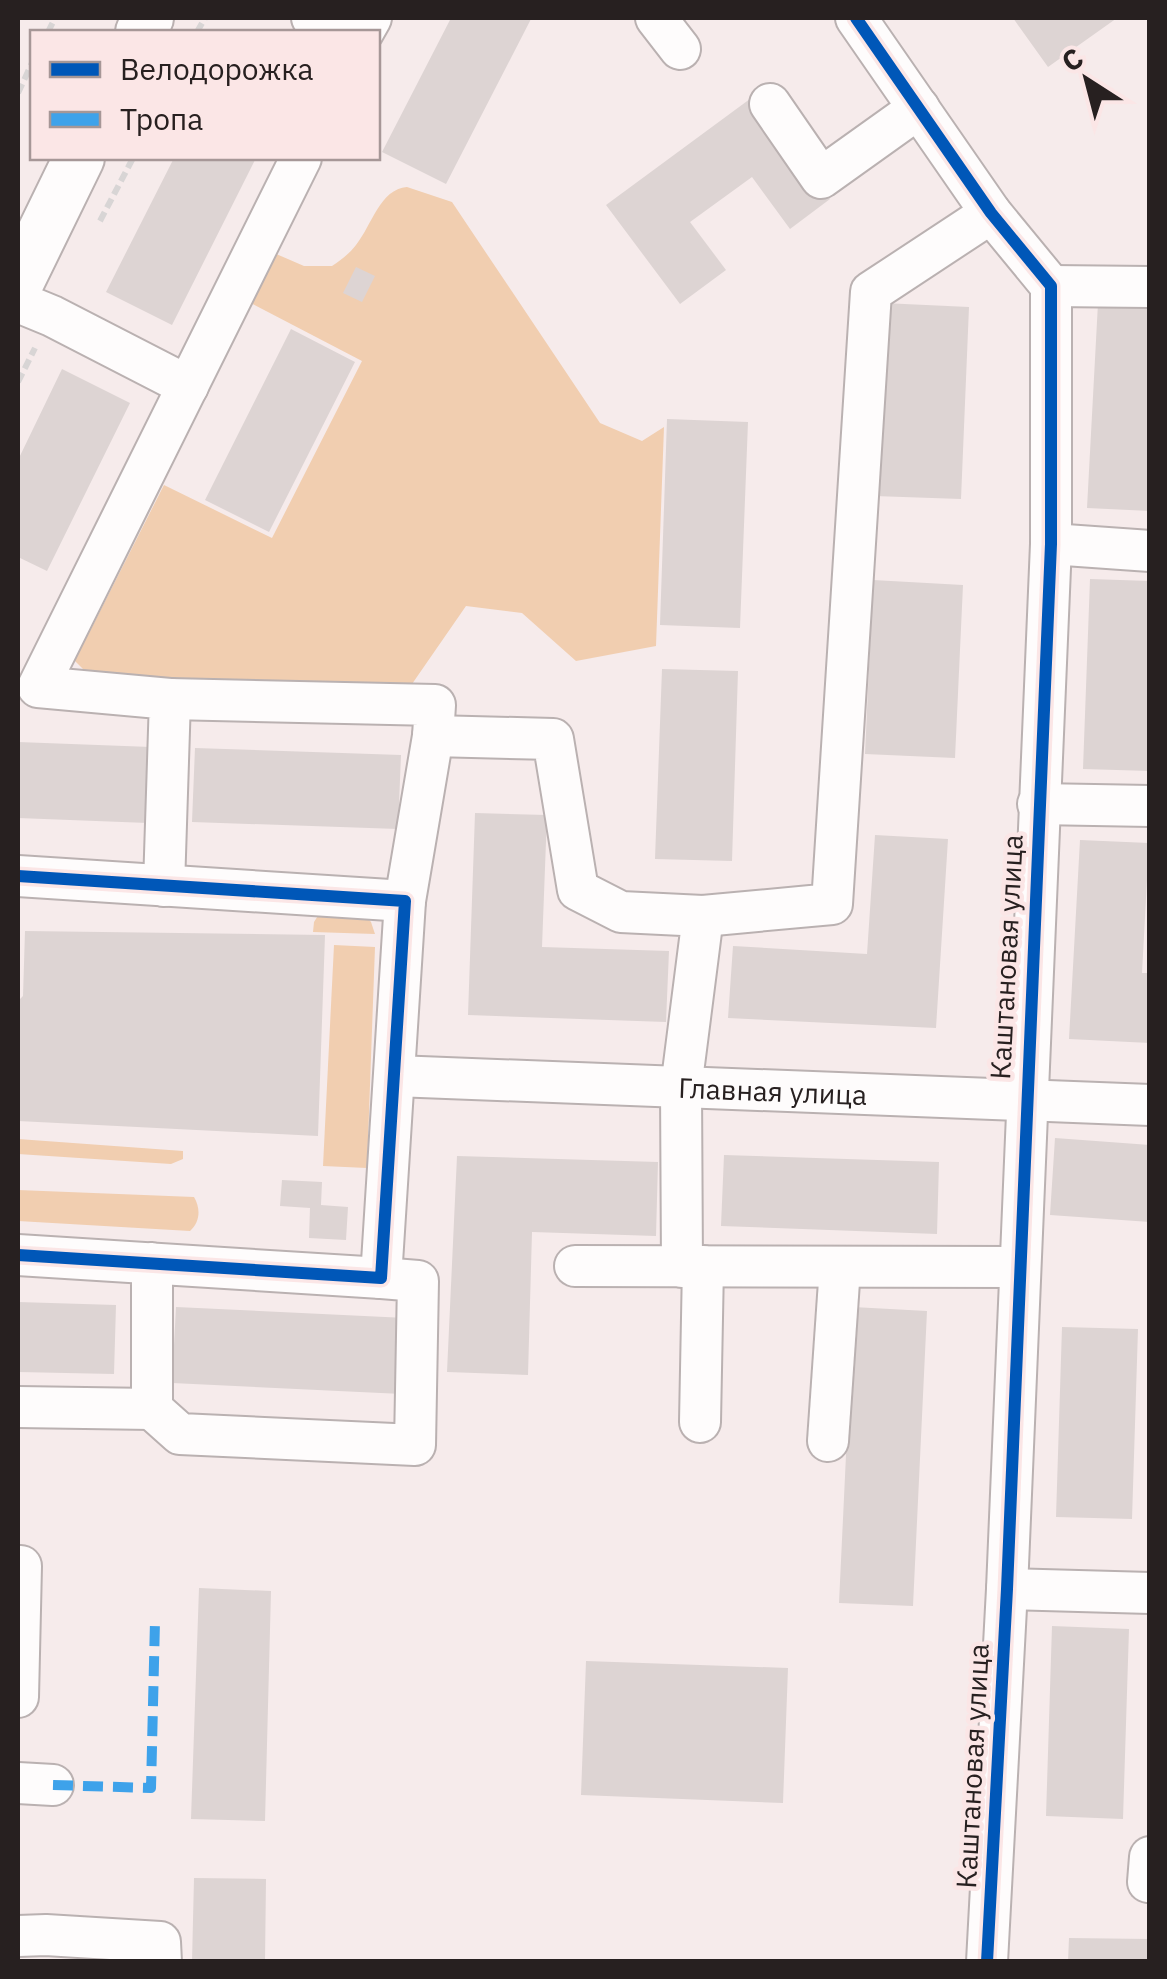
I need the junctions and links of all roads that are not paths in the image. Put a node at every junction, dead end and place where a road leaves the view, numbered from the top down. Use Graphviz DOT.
graph roads {
  1 [pos="312,18"];
  2 [pos="856,18"];
  3 [pos="337,30"];
  4 [pos="770,104"];
  5 [pos="918,108"];
  6 [pos="78,160"];
  7 [pos="300,160"];
  8 [pos="991,212"];
  9 [pos="18,283"];
  10 [pos="1051,286"];
  11 [pos="1150,287"];
  12 [pos="18,302"];
  13 [pos="188,386"];
  14 [pos="1050,544"];
  15 [pos="1150,551"];
  16 [pos="170,699"];
  17 [pos="433,736"];
  18 [pos="1038,804"];
  19 [pos="1150,806"];
  20 [pos="18,876"];
  21 [pos="164,886"];
  22 [pos="405,901"];
  23 [pos="703,916"];
  24 [pos="395,1076"];
  25 [pos="681,1088"];
  26 [pos="1025,1101"];
  27 [pos="1150,1105"];
  28 [pos="18,1255"];
  29 [pos="152,1263"];
  30 [pos="575,1266"];
  31 [pos="692,1266"];
  32 [pos="840,1266"];
  33 [pos="1018,1267"];
  34 [pos="381,1278"];
  35 [pos="18,1406"];
  36 [pos="152,1409"];
  37 [pos="700,1422"];
  38 [pos="828,1441"];
  39 [pos="18,1566"];
  40 [pos="1006,1588"];
  41 [pos="1150,1593"];
  42 [pos="18,1696"];
  43 [pos="1150,1857"];
  44 [pos="1148,1882"];
  45 [pos="18,1936"];
  46 [pos="161,1962"];
  47 [pos="987,1962"];
  1 -- 3 [label="street"];
  2 -- 5 [label="street"];
  4 -- 5 [label="street"];
  5 -- 8 [label="street"];
  6 -- 9 [label="main road"];
  7 -- 13 [label="street"];
  8 -- 10 [label="street"];
  8 -- 23 [label="street"];
  10 -- 11 [label="street"];
  10 -- 14 [label="street, Каштановая улица"];
  12 -- 13 [label="street"];
  13 -- 16 [label="street"];
  14 -- 15 [label="street"];
  14 -- 18 [label="street, Каштановая улица"];
  16 -- 17 [label="street"];
  16 -- 21 [label="street"];
  17 -- 22 [label="street"];
  17 -- 23 [label="street"];
  18 -- 19 [label="street"];
  18 -- 26 [label="street, Каштановая улица"];
  20 -- 21 [label="street"];
  21 -- 22 [label="street"];
  22 -- 24 [label="street"];
  23 -- 25 [label="street"];
  24 -- 25 [label="street, Главная улица"];
  24 -- 34 [label="street"];
  25 -- 26 [label="street, Главная улица"];
  25 -- 31 [label="street"];
  26 -- 27 [label="street, Главная улица"];
  26 -- 33 [label="street, Каштановая улица"];
  28 -- 29 [label="street"];
  29 -- 34 [label="street"];
  29 -- 36 [label="street"];
  30 -- 31 [label="street"];
  31 -- 32 [label="street"];
  31 -- 37 [label="street"];
  32 -- 33 [label="street"];
  32 -- 38 [label="street"];
  33 -- 40 [label="street, Каштановая улица"];
  34 -- 36 [label="street"];
  35 -- 36 [label="street"];
  39 -- 42 [label="street"];
  40 -- 41 [label="street"];
  40 -- 47 [label="street, Каштановая улица"];
  43 -- 44 [label="street"];
  45 -- 46 [label="street"];
}
